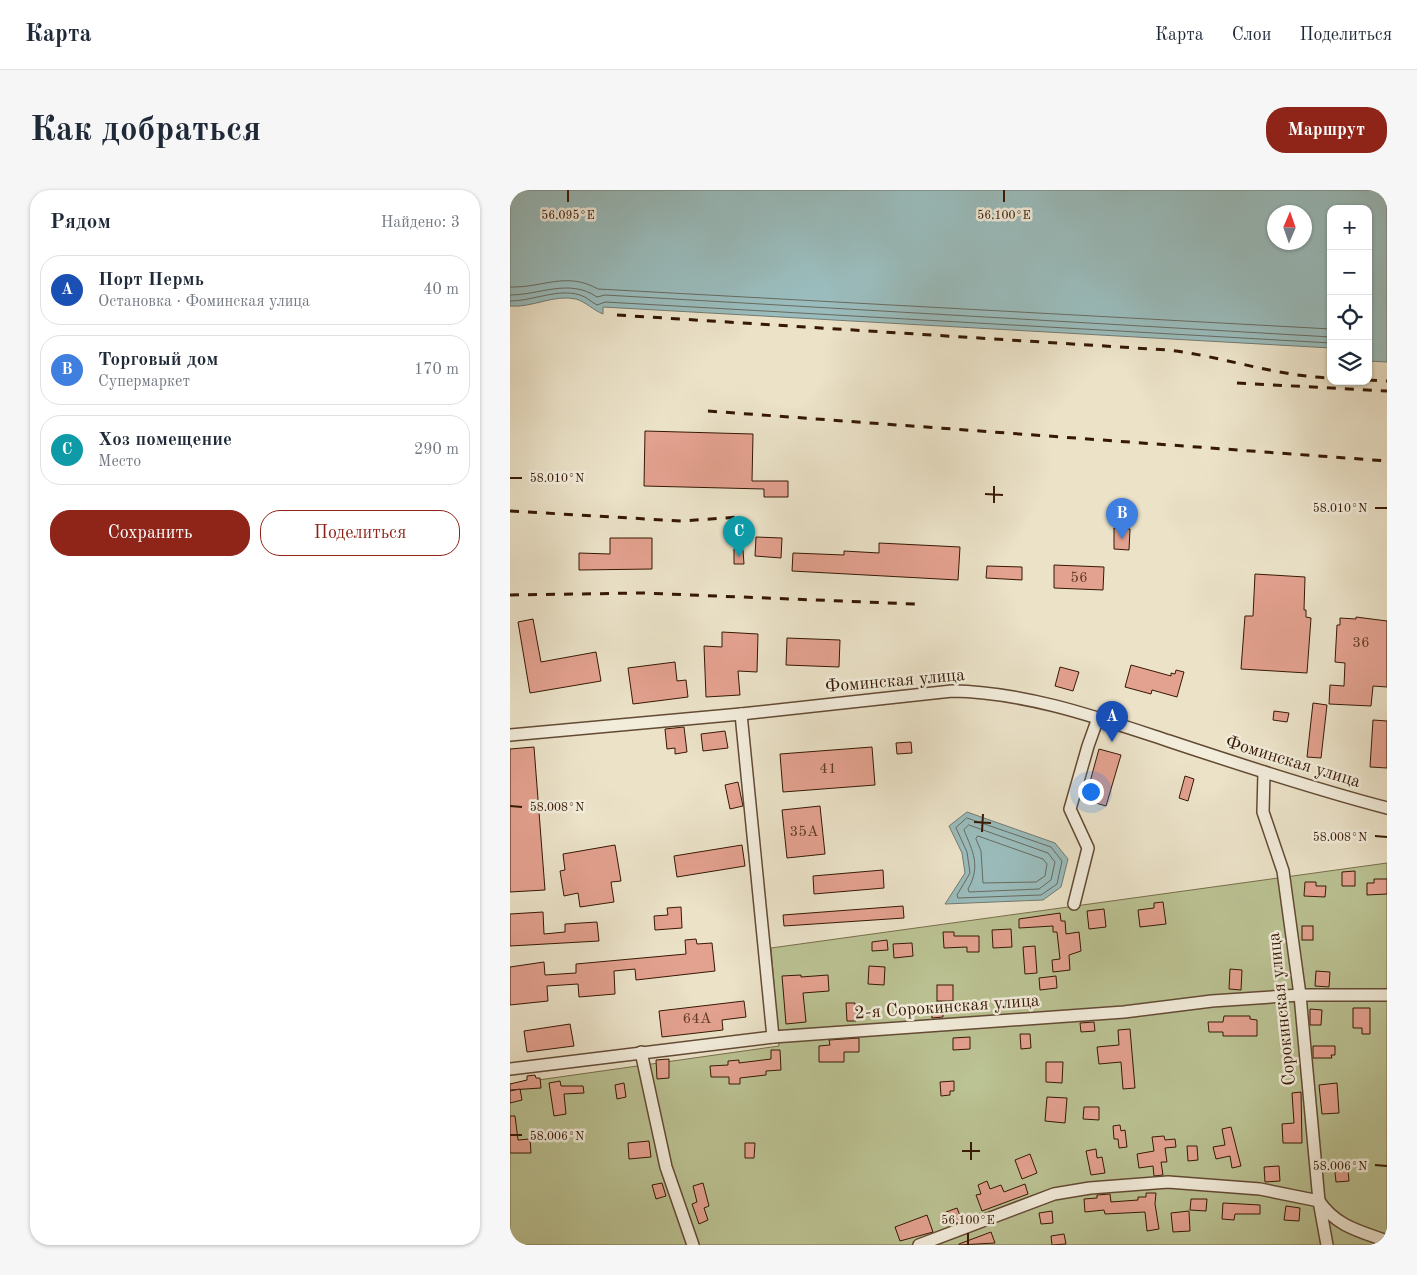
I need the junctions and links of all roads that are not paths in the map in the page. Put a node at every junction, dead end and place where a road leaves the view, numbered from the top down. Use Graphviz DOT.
graph roads {
  1 [pos="741,714"];
  2 [pos="1098,718"];
  3 [pos="510,735"];
  4 [pos="1264,772"];
  5 [pos="1387,808"];
  6 [pos="1074,904"];
  7 [pos="1300,995"];
  8 [pos="1387,995"];
  9 [pos="773,1037"];
  10 [pos="641,1052"];
  11 [pos="510,1069"];
  12 [pos="1319,1201"];
  13 [pos="1387,1241"];
  14 [pos="693,1245"];
  15 [pos="918,1245"];
  16 [pos="1327,1245"];
  1 -- 2 [label="street, Фоминская улица"];
  1 -- 3 [label="street, Фоминская улица"];
  1 -- 9 [label="street"];
  2 -- 4 [label="street, Фоминская улица"];
  2 -- 6 [label="street"];
  4 -- 5 [label="street, Фоминская улица"];
  4 -- 7 [label="street, Сорокинская улица"];
  7 -- 8 [label="street, 2-я Сорокинская улица"];
  7 -- 9 [label="street, 2-я Сорокинская улица"];
  7 -- 12 [label="street, Сорокинская улица"];
  9 -- 10 [label="street, 2-я Сорокинская улица"];
  10 -- 11 [label="street, 2-я Сорокинская улица"];
  10 -- 14 [label="street"];
  12 -- 13 [label="street"];
  12 -- 15 [label="street"];
  12 -- 16 [label="street, Сорокинская улица"];
}
